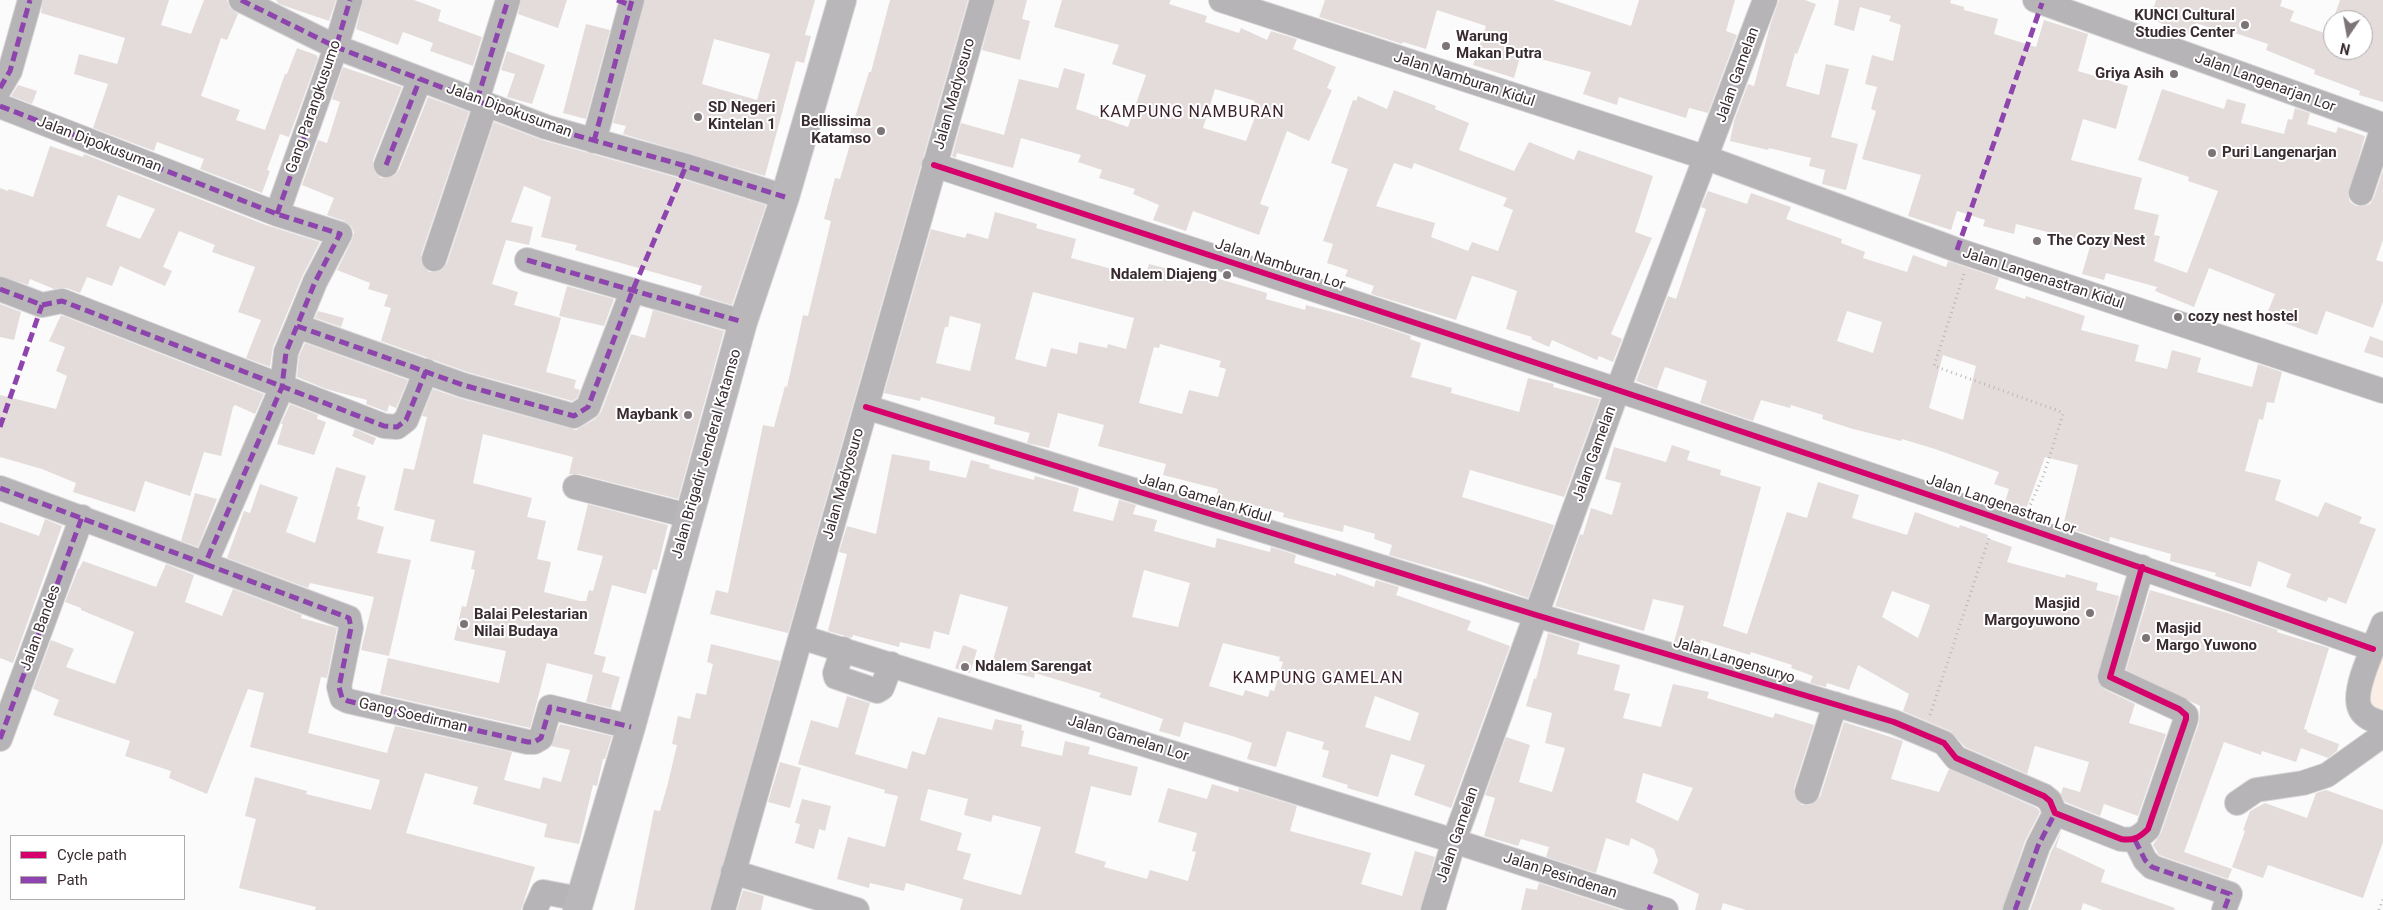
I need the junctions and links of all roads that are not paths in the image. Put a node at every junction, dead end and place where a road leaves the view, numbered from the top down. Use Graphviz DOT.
graph roads {
  1 [pos="30,0"];
  2 [pos="350,0"];
  3 [pos="508,0"];
  4 [pos="842,0"];
  5 [pos="982,0"];
  6 [pos="1221,0"];
  7 [pos="1765,0"];
  8 [pos="2034,0"];
  9 [pos="249,1"];
  10 [pos="626,2"];
  11 [pos="336,47"];
  12 [pos="420,78"];
  13 [pos="0,88"];
  14 [pos="482,102"];
  15 [pos="0,106"];
  16 [pos="2383,126"];
  17 [pos="594,141"];
  18 [pos="1707,158"];
  19 [pos="386,165"];
  20 [pos="934,165"];
  21 [pos="2361,192"];
  22 [pos="785,197"];
  23 [pos="277,214"];
  24 [pos="434,259"];
  25 [pos="527,260"];
  26 [pos="0,289"];
  27 [pos="632,292"];
  28 [pos="743,322"];
  29 [pos="297,326"];
  30 [pos="426,371"];
  31 [pos="282,387"];
  32 [pos="1618,389"];
  33 [pos="2383,391"];
  34 [pos="866,407"];
  35 [pos="575,487"];
  36 [pos="0,488"];
  37 [pos="689,516"];
  38 [pos="82,517"];
  39 [pos="206,564"];
  40 [pos="2142,567"];
  41 [pos="1536,615"];
  42 [pos="2383,624"];
  43 [pos="801,637"];
  44 [pos="2373,649"];
  45 [pos="1835,704"];
  46 [pos="2383,724"];
  47 [pos="631,727"];
  48 [pos="2383,735"];
  49 [pos="0,739"];
  50 [pos="1807,792"];
  51 [pos="2237,803"];
  52 [pos="2055,813"];
  53 [pos="2135,840"];
  54 [pos="1454,841"];
  55 [pos="733,872"];
  56 [pos="579,905"];
  57 [pos="1655,908"];
  58 [pos="535,910"];
  59 [pos="722,910"];
  60 [pos="857,910"];
  61 [pos="1433,910"];
  62 [pos="2015,910"];
  63 [pos="2224,910"];
  1 -- 13 [label="street"];
  2 -- 11 [label="street, Gang Parangkusumo"];
  3 -- 14 [label="street"];
  4 -- 22 [label="main road, Jalan Brigadir Jenderal Katamso"];
  5 -- 20 [label="street, Jalan Madyosuro"];
  6 -- 18 [label="street, Jalan Namburan Kidul"];
  7 -- 18 [label="street, Jalan Gamelan"];
  8 -- 16 [label="street, Jalan Langenarjan Lor"];
  9 -- 11 [label="street, Jalan Dipokusuman"];
  10 -- 17 [label="street"];
  11 -- 12 [label="street, Jalan Dipokusuman"];
  11 -- 23 [label="street, Gang Parangkusumo"];
  12 -- 14 [label="street, Jalan Dipokusuman"];
  12 -- 19 [label="street"];
  14 -- 17 [label="street, Jalan Dipokusuman"];
  14 -- 24 [label="street"];
  15 -- 23 [label="street, Jalan Dipokusuman"];
  16 -- 21 [label="street"];
  17 -- 22 [label="street, Jalan Dipokusuman"];
  18 -- 32 [label="street, Jalan Gamelan"];
  18 -- 33 [label="street, Jalan Langenastran Kidul"];
  20 -- 32 [label="street, Jalan Namburan Lor"];
  20 -- 34 [label="street, Jalan Madyosuro"];
  22 -- 28 [label="main road, Jalan Brigadir Jenderal Katamso"];
  23 -- 29 [label="street, Jalan Dipokusuman"];
  25 -- 27 [label="street"];
  26 -- 31 [label="street"];
  27 -- 28 [label="street"];
  27 -- 30 [label="street"];
  28 -- 37 [label="main road, Jalan Brigadir Jenderal Katamso"];
  29 -- 30 [label="street"];
  29 -- 31 [label="street"];
  30 -- 31 [label="street"];
  31 -- 39 [label="street"];
  32 -- 40 [label="street, Jalan Langenastran Lor"];
  32 -- 41 [label="street, Jalan Gamelan"];
  34 -- 41 [label="street, Jalan Gamelan Kidul"];
  34 -- 43 [label="street, Jalan Madyosuro"];
  35 -- 37 [label="street"];
  36 -- 38 [label="street"];
  37 -- 47 [label="main road, Jalan Brigadir Jenderal Katamso"];
  38 -- 39 [label="street"];
  38 -- 49 [label="street, Jalan Bandes"];
  39 -- 47 [label="street, Gang Soedirman"];
  40 -- 44 [label="street, Jalan Langenastran Lor"];
  40 -- 53 [label="street"];
  41 -- 45 [label="street, Jalan Langensuryo"];
  41 -- 54 [label="street, Jalan Gamelan"];
  42 -- 44 [label="street"];
  43 -- 54 [label="street, Jalan Gamelan Lor"];
  43 -- 55 [label="street, Jalan Madyosuro"];
  44 -- 46 [label="street"];
  45 -- 50 [label="street"];
  45 -- 52 [label="street, Jalan Langensuryo"];
  47 -- 56 [label="main road, Jalan Brigadir Jenderal Katamso"];
  48 -- 51 [label="street"];
  52 -- 53 [label="street"];
  52 -- 62 [label="street"];
  53 -- 63 [label="street"];
  54 -- 57 [label="street, Jalan Pesindenan"];
  54 -- 61 [label="street, Jalan Gamelan"];
  55 -- 59 [label="street, Jalan Madyosuro"];
  55 -- 60 [label="street"];
  56 -- 58 [label="street"];
}
